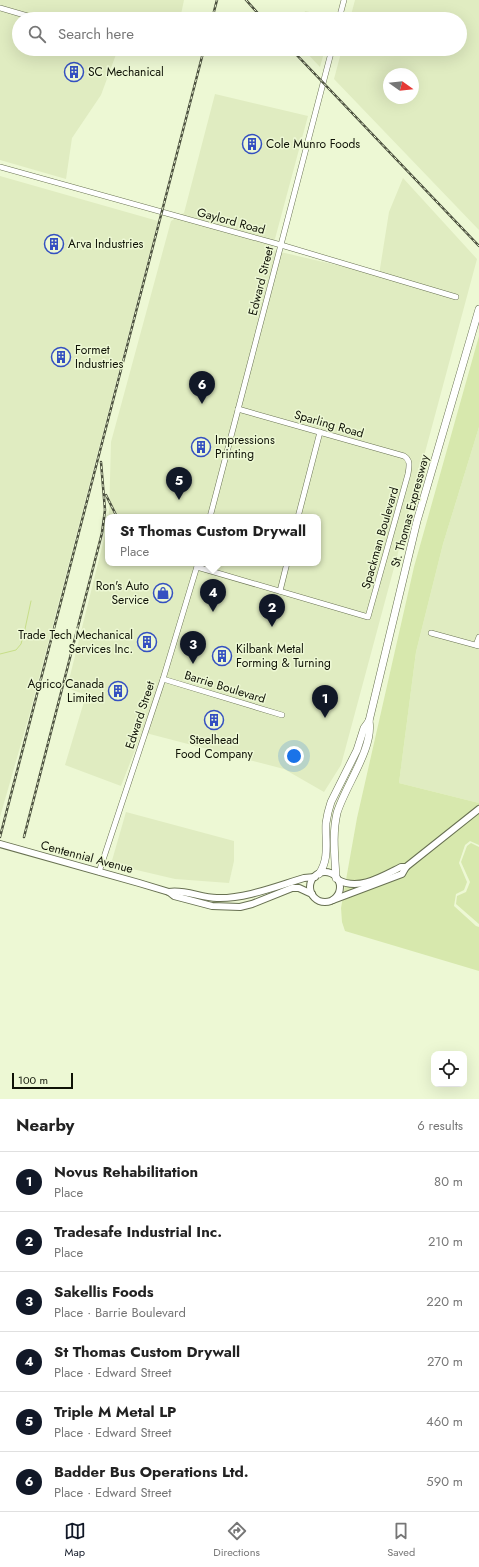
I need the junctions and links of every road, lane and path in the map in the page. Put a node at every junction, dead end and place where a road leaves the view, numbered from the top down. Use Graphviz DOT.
graph roads {
  1 [pos="344,0"];
  2 [pos="0,8"];
  3 [pos="14,12"];
  4 [pos="341,12"];
  5 [pos="330,56"];
  6 [pos="0,167"];
  7 [pos="281,245"];
  8 [pos="456,297"];
  9 [pos="479,309"];
  10 [pos="238,409"];
  11 [pos="320,432"];
  12 [pos="409,464"];
  13 [pos="211,514"];
  14 [pos="299,514"];
  15 [pos="198,566"];
  16 [pos="201,566"];
  17 [pos="286,566"];
  18 [pos="280,591"];
  19 [pos="431,633"];
  20 [pos="479,637"];
  21 [pos="478,646"];
  22 [pos="163,679"];
  23 [pos="282,715"];
  24 [pos="368,721"];
  25 [pos="479,808"];
  26 [pos="0,844"];
  27 [pos="406,867"];
  28 [pos="98,872"];
  29 [pos="317,875"];
  30 [pos="337,879"];
  31 [pos="169,892"];
  32 [pos="312,894"];
  33 [pos="333,900"];
  1 -- 4 [label="street"];
  2 -- 3 [label="street"];
  5 -- 7 [label="street, Edward Street"];
  6 -- 7 [label="street, Gaylord Road"];
  7 -- 8 [label="street, Gaylord Road"];
  7 -- 10 [label="street, Edward Street"];
  9 -- 24 [label="highway, St. Thomas Expressway"];
  10 -- 11 [label="street, Sparling Road"];
  10 -- 13 [label="street, Edward Street"];
  11 -- 12 [label="street, Sparling Road"];
  11 -- 14 [label="street"];
  12 -- 18 [label="street, Spackman Boulevard"];
  15 -- 22 [label="street, Edward Street"];
  16 -- 18 [label="street"];
  17 -- 18 [label="street"];
  19 -- 21 [label="street"];
  20 -- 21 [label="street"];
  22 -- 23 [label="street, Barrie Boulevard"];
  22 -- 28 [label="street, Edward Street"];
  24 -- 29 [label="highway, St. Thomas Expressway"];
  24 -- 30 [label="highway, St. Thomas Expressway"];
  25 -- 27 [label="main road"];
  26 -- 28 [label="main road, Centennial Avenue"];
  27 -- 30 [label="main road"];
  27 -- 33 [label="main road"];
  28 -- 31 [label="main road, Centennial Avenue"];
  29 -- 30 [label="main road"];
  29 -- 31 [label="main road, Centennial Avenue"];
  29 -- 32 [label="main road"];
  30 -- 33 [label="main road"];
  31 -- 32 [label="main road, Centennial Avenue"];
  32 -- 33 [label="main road"];
}
